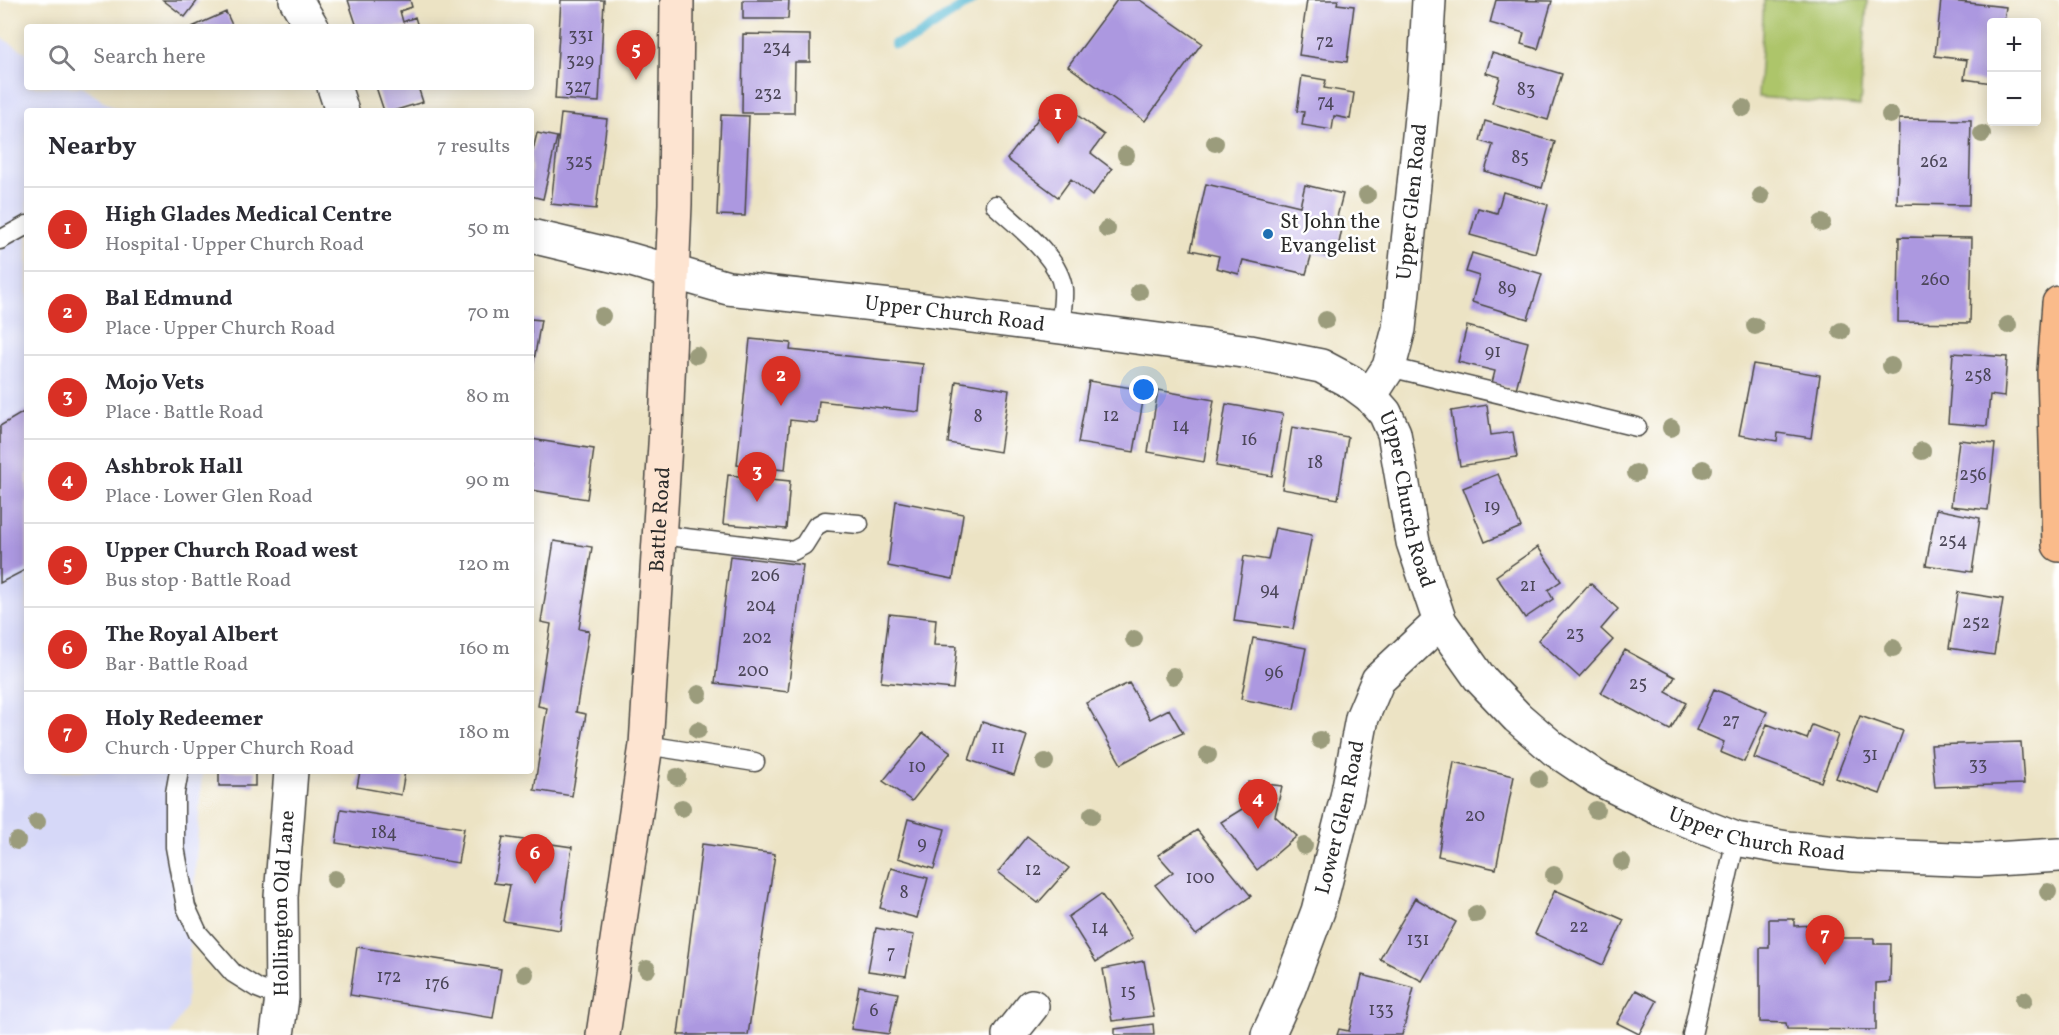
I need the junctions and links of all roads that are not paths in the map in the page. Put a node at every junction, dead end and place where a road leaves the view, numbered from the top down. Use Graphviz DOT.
graph roads {
  1 [pos="296,0"];
  2 [pos="677,0"];
  3 [pos="1429,0"];
  4 [pos="310,24"];
  5 [pos="334,90"];
  6 [pos="341,108"];
  7 [pos="995,205"];
  8 [pos="24,227"];
  9 [pos="534,237"];
  10 [pos="0,240"];
  11 [pos="673,272"];
  12 [pos="2059,303"];
  13 [pos="1060,327"];
  14 [pos="1389,367"];
  15 [pos="1370,396"];
  16 [pos="1637,427"];
  17 [pos="859,524"];
  18 [pos="661,535"];
  19 [pos="2059,545"];
  20 [pos="1440,622"];
  21 [pos="646,745"];
  22 [pos="755,762"];
  23 [pos="178,774"];
  24 [pos="291,774"];
  25 [pos="1736,839"];
  26 [pos="2059,855"];
  27 [pos="282,998"];
  28 [pos="1032,1006"];
  29 [pos="277,1035"];
  30 [pos="603,1035"];
  31 [pos="1009,1035"];
  32 [pos="1268,1035"];
  33 [pos="1692,1035"];
  1 -- 4 [label="street"];
  2 -- 11 [label="main road, Battle Road"];
  3 -- 14 [label="street, Upper Glen Road"];
  5 -- 6 [label="street"];
  7 -- 13 [label="lane"];
  8 -- 10 [label="lane"];
  9 -- 11 [label="street, Upper Church Road"];
  11 -- 13 [label="street, Upper Church Road"];
  11 -- 18 [label="main road, Battle Road"];
  12 -- 19 [label="highway"];
  13 -- 15 [label="street, Upper Church Road"];
  14 -- 15 [label="street, Upper Glen Road"];
  14 -- 16 [label="lane"];
  15 -- 20 [label="street, Upper Church Road"];
  17 -- 18 [label="lane"];
  18 -- 21 [label="main road, Battle Road"];
  20 -- 25 [label="street, Upper Church Road"];
  20 -- 32 [label="street, Lower Glen Road"];
  21 -- 22 [label="lane"];
  21 -- 30 [label="main road, Battle Road"];
  23 -- 27 [label="lane"];
  24 -- 27 [label="street, Hollington Old Lane"];
  25 -- 26 [label="street, Upper Church Road"];
  25 -- 33 [label="lane"];
  27 -- 29 [label="street, Hollington Old Lane"];
  28 -- 31 [label="street"];
}
